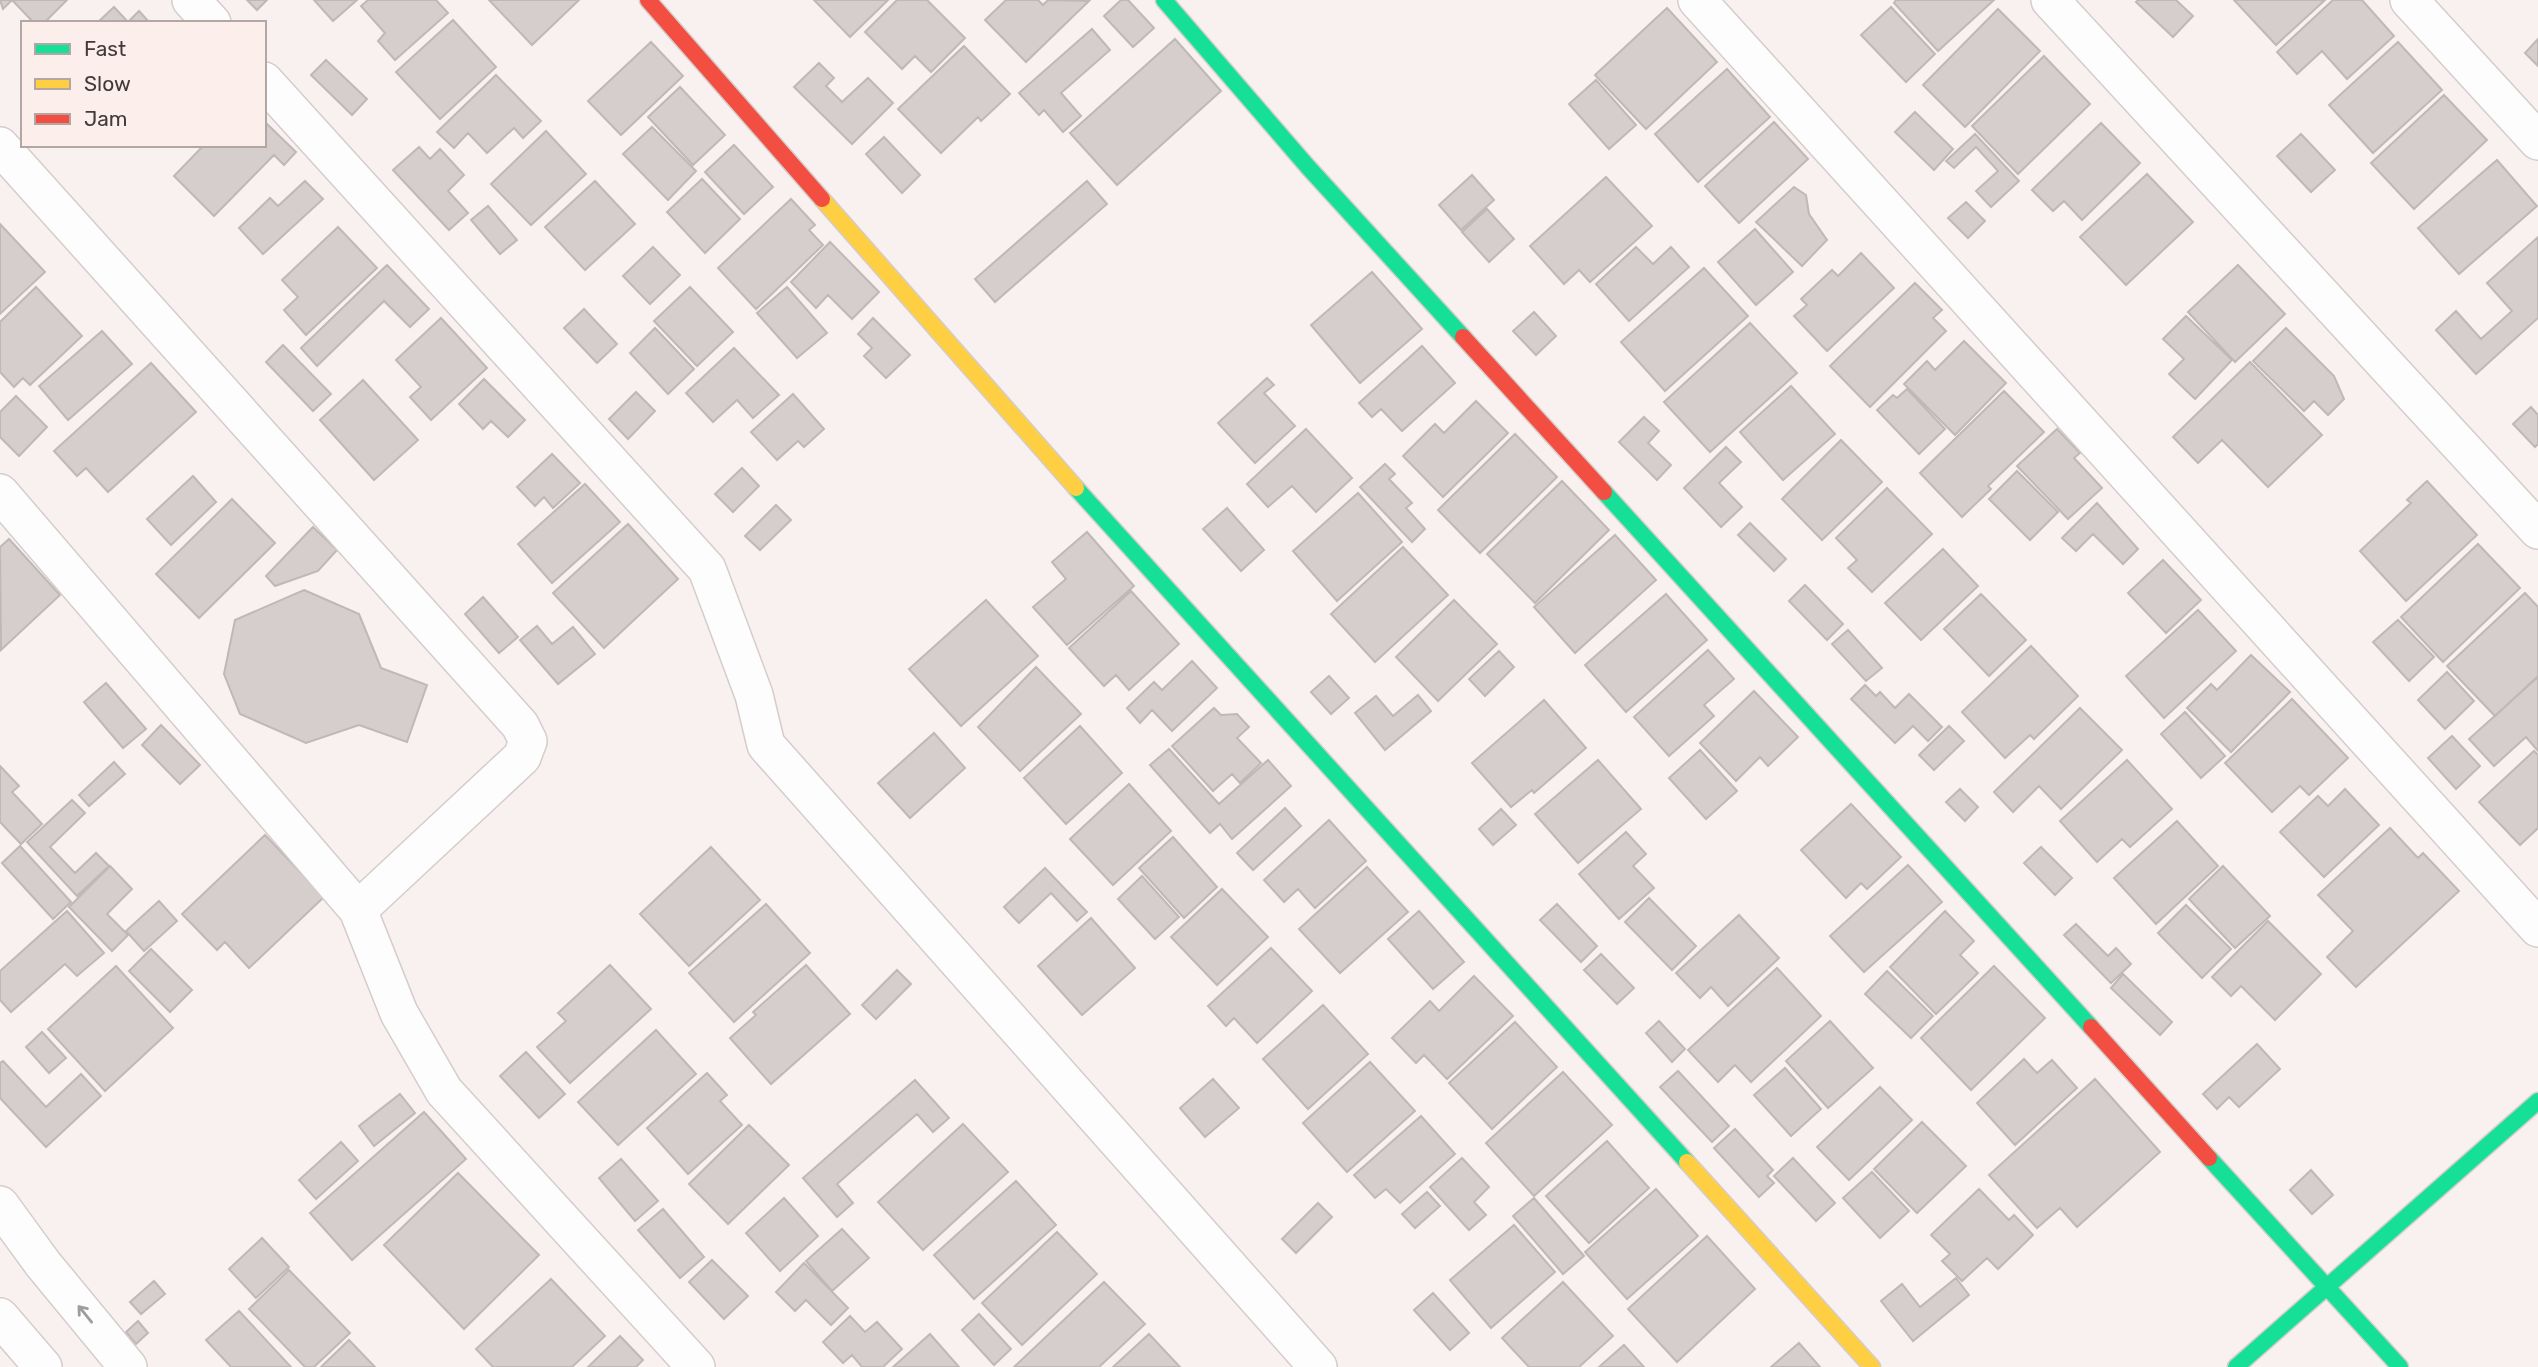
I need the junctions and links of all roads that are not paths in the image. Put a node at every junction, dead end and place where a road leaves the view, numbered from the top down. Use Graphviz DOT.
graph roads {
  1 [pos="191,0"];
  2 [pos="649,0"];
  3 [pos="1164,0"];
  4 [pos="1697,0"];
  5 [pos="2049,0"];
  6 [pos="2409,0"];
  7 [pos="210,21"];
  8 [pos="266,83"];
  9 [pos="2538,141"];
  10 [pos="0,146"];
  11 [pos="0,493"];
  12 [pos="2538,530"];
  13 [pos="358,910"];
  14 [pos="2538,928"];
  15 [pos="2538,1101"];
  16 [pos="3,1215"];
  17 [pos="2328,1289"];
  18 [pos="0,1317"];
  19 [pos="43,1367"];
  20 [pos="128,1367"];
  21 [pos="696,1367"];
  22 [pos="1318,1367"];
  23 [pos="1872,1367"];
  24 [pos="2236,1367"];
  25 [pos="2400,1367"];
  1 -- 7 [label="street"];
  2 -- 23 [label="street"];
  3 -- 17 [label="street"];
  4 -- 14 [label="street"];
  5 -- 12 [label="street"];
  6 -- 9 [label="street"];
  8 -- 22 [label="street"];
  10 -- 13 [label="street"];
  11 -- 13 [label="street"];
  13 -- 21 [label="street"];
  15 -- 17 [label="street"];
  20 -- 16 [label="street, one-way"];
  17 -- 24 [label="street"];
  17 -- 25 [label="street"];
  18 -- 19 [label="street"];
}
